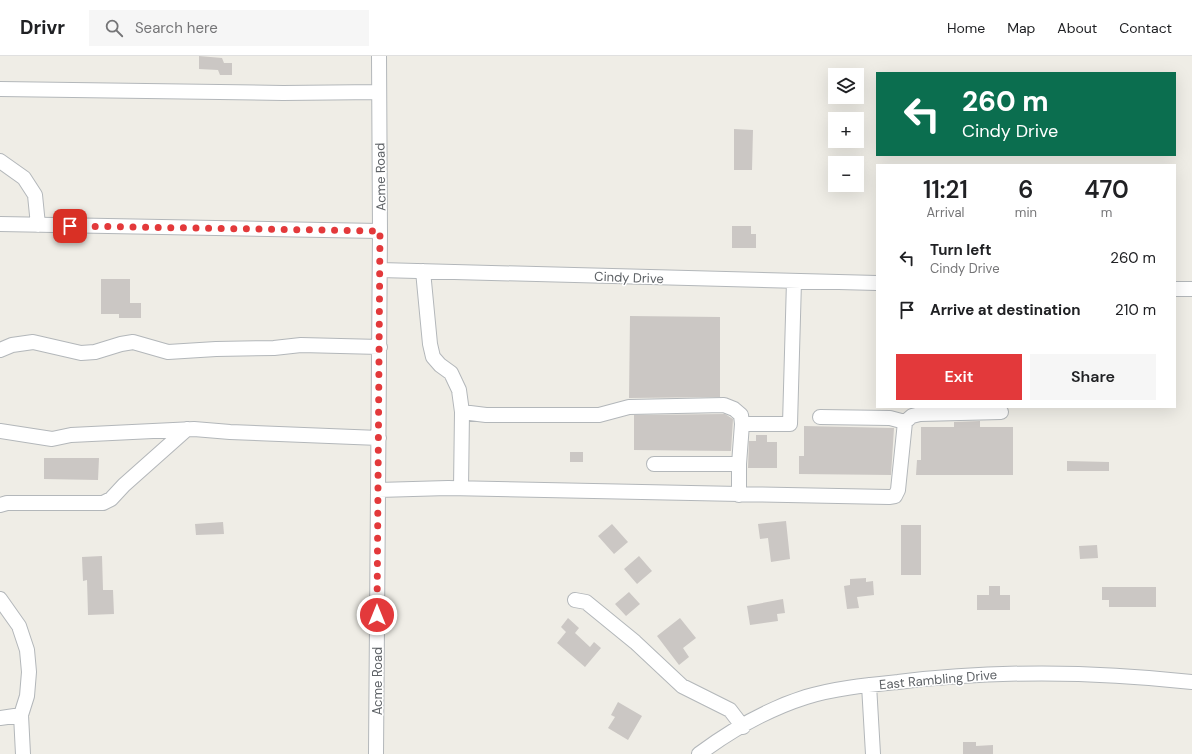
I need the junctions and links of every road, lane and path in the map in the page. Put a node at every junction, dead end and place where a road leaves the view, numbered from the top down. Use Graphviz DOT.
graph roads {
  1 [pos="379,56"];
  2 [pos="0,89"];
  3 [pos="379,92"];
  4 [pos="0,161"];
  5 [pos="0,224"];
  6 [pos="38,225"];
  7 [pos="380,231"];
  8 [pos="380,270"];
  9 [pos="423,271"];
  10 [pos="794,281"];
  11 [pos="876,283"];
  12 [pos="1176,289"];
  13 [pos="1192,290"];
  14 [pos="380,347"];
  15 [pos="0,350"];
  16 [pos="462,412"];
  17 [pos="1001,412"];
  18 [pos="820,417"];
  19 [pos="905,422"];
  20 [pos="742,424"];
  21 [pos="187,429"];
  22 [pos="0,431"];
  23 [pos="379,438"];
  24 [pos="654,464"];
  25 [pos="738,464"];
  26 [pos="461,488"];
  27 [pos="378,490"];
  28 [pos="739,495"];
  29 [pos="0,505"];
  30 [pos="0,599"];
  31 [pos="575,600"];
  32 [pos="1192,682"];
  33 [pos="869,685"];
  34 [pos="21,715"];
  35 [pos="0,718"];
  36 [pos="743,727"];
  37 [pos="23,754"];
  38 [pos="376,754"];
  39 [pos="699,754"];
  40 [pos="873,754"];
  1 -- 3 [label="street, Acme Road"];
  2 -- 3 [label="street"];
  3 -- 7 [label="street, Acme Road"];
  4 -- 6 [label="street"];
  5 -- 6 [label="street"];
  6 -- 7 [label="street"];
  7 -- 8 [label="street, Acme Road"];
  8 -- 9 [label="street, Cindy Drive"];
  8 -- 14 [label="street, Acme Road"];
  9 -- 10 [label="street, Cindy Drive"];
  9 -- 16 [label="street"];
  10 -- 11 [label="street, Cindy Drive"];
  10 -- 20 [label="street"];
  12 -- 13 [label="street"];
  14 -- 15 [label="street"];
  14 -- 23 [label="street, Acme Road"];
  16 -- 20 [label="street"];
  16 -- 26 [label="street"];
  17 -- 19 [label="street"];
  18 -- 19 [label="street"];
  19 -- 28 [label="street"];
  20 -- 25 [label="street"];
  21 -- 22 [label="street"];
  21 -- 23 [label="street"];
  21 -- 29 [label="street"];
  23 -- 27 [label="street, Acme Road"];
  24 -- 25 [label="street"];
  25 -- 28 [label="street"];
  26 -- 27 [label="street"];
  26 -- 28 [label="street"];
  27 -- 38 [label="street, Acme Road"];
  30 -- 34 [label="street"];
  31 -- 36 [label="street"];
  32 -- 33 [label="street, East Rambling Drive"];
  33 -- 36 [label="street, East Rambling Drive"];
  33 -- 40 [label="street"];
  34 -- 35 [label="street"];
  34 -- 37 [label="street"];
  36 -- 39 [label="street, East Rambling Drive"];
}
